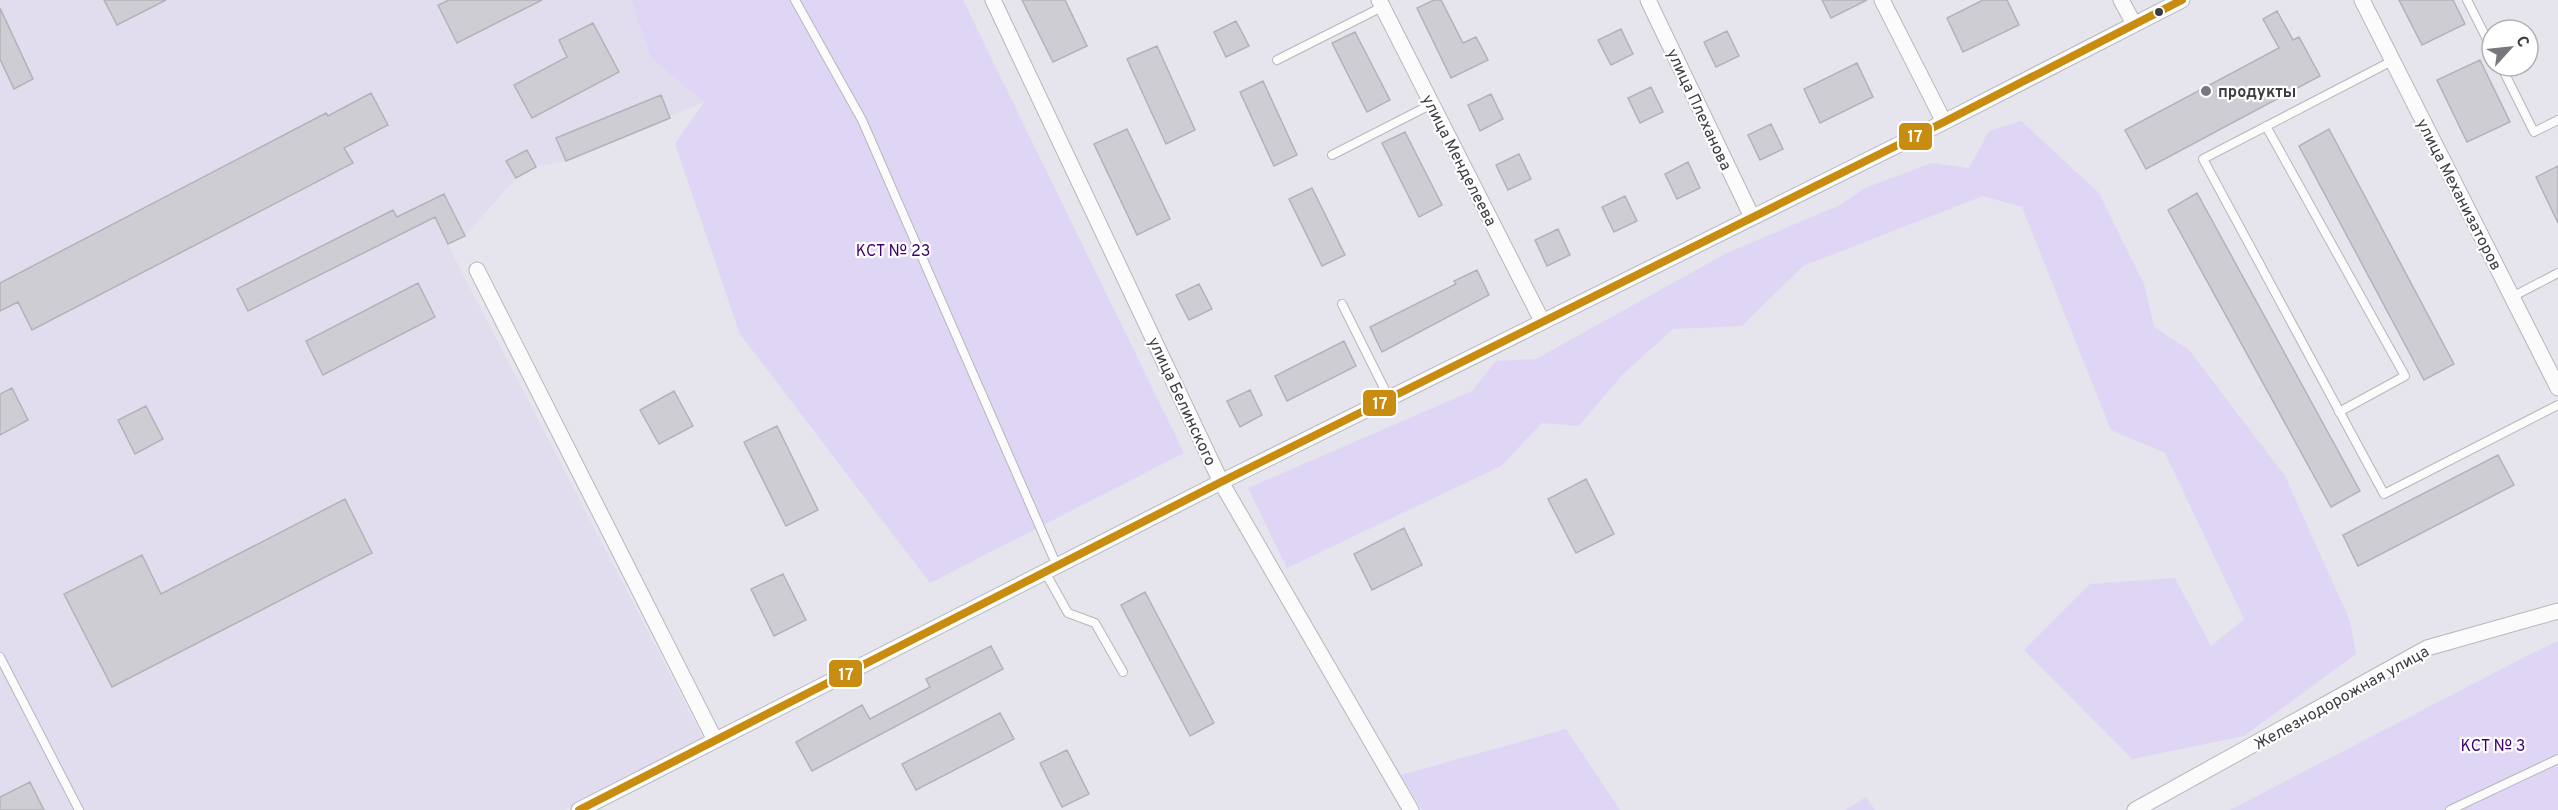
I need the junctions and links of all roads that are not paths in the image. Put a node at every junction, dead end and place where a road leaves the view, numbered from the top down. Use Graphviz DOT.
graph roads {
  1 [pos="795,0"];
  2 [pos="993,0"];
  3 [pos="1648,0"];
  4 [pos="1882,0"];
  5 [pos="2121,0"];
  6 [pos="2182,0"];
  7 [pos="2362,0"];
  8 [pos="2467,0"];
  9 [pos="1380,3"];
  10 [pos="2134,24"];
  11 [pos="2480,25"];
  12 [pos="1277,60"];
  13 [pos="2392,61"];
  14 [pos="2506,78"];
  15 [pos="1432,104"];
  16 [pos="2558,120"];
  17 [pos="1944,122"];
  18 [pos="2266,126"];
  19 [pos="1332,155"];
  20 [pos="1752,217"];
  21 [pos="477,270"];
  22 [pos="2558,273"];
  23 [pos="2512,297"];
  24 [pos="1342,304"];
  25 [pos="1542,321"];
  26 [pos="2558,388"];
  27 [pos="1389,398"];
  28 [pos="2558,405"];
  29 [pos="2339,412"];
  30 [pos="1221,482"];
  31 [pos="1051,569"];
  32 [pos="2558,611"];
  33 [pos="0,657"];
  34 [pos="1123,672"];
  35 [pos="715,741"];
  36 [pos="2558,759"];
  37 [pos="79,810"];
  38 [pos="579,810"];
  39 [pos="1411,810"];
  40 [pos="2135,810"];
  41 [pos="2450,810"];
  1 -- 31 [label="lane"];
  2 -- 30 [label="street, улица Белинского"];
  3 -- 20 [label="street, улица Плеханова"];
  4 -- 17 [label="street"];
  5 -- 10 [label="street"];
  6 -- 10 [label="street, улица Белинского"];
  7 -- 13 [label="street, улица Механизаторов"];
  8 -- 11 [label="lane"];
  9 -- 12 [label="lane"];
  9 -- 15 [label="street, улица Менделеева"];
  10 -- 17 [label="street, улица Белинского"];
  13 -- 18 [label="lane"];
  13 -- 23 [label="street, улица Механизаторов"];
  14 -- 16 [label="lane"];
  15 -- 19 [label="lane"];
  15 -- 25 [label="street, улица Менделеева"];
  17 -- 20 [label="street, улица Белинского"];
  18 -- 29 [label="lane"];
  18 -- 29 [label="lane"];
  20 -- 25 [label="street, улица Белинского"];
  21 -- 35 [label="street"];
  22 -- 23 [label="lane"];
  23 -- 26 [label="street, улица Механизаторов"];
  24 -- 27 [label="lane"];
  25 -- 27 [label="street, улица Белинского"];
  27 -- 30 [label="street, улица Белинского"];
  28 -- 29 [label="lane"];
  30 -- 31 [label="street"];
  30 -- 39 [label="street"];
  31 -- 34 [label="lane"];
  31 -- 35 [label="street"];
  32 -- 40 [label="street, Железнодорожная улица"];
  33 -- 37 [label="lane"];
  35 -- 38 [label="street"];
  36 -- 41 [label="lane"];
}
